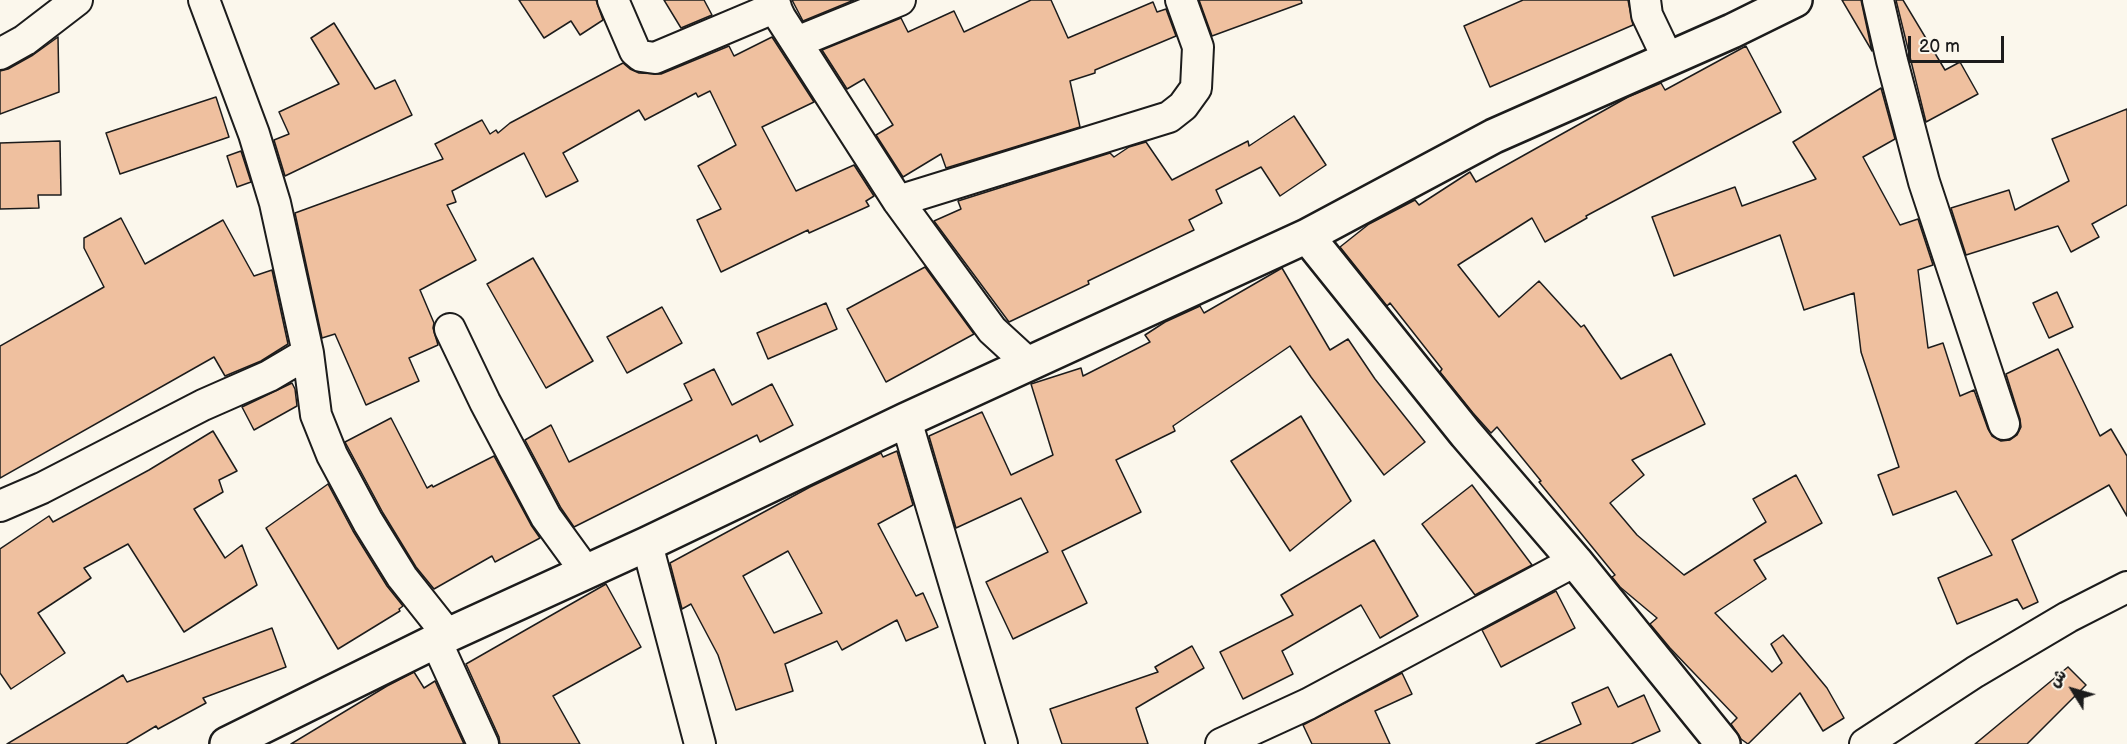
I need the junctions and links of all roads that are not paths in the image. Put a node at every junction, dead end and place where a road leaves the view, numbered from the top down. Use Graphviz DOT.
graph roads {
  1 [pos="78,0"];
  2 [pos="204,0"];
  3 [pos="613,0"];
  4 [pos="900,0"];
  5 [pos="1181,0"];
  6 [pos="1645,0"];
  7 [pos="1795,0"];
  8 [pos="1878,0"];
  9 [pos="774,3"];
  10 [pos="797,42"];
  11 [pos="0,54"];
  12 [pos="1668,60"];
  13 [pos="898,201"];
  14 [pos="1307,236"];
  15 [pos="450,329"];
  16 [pos="308,353"];
  17 [pos="1029,364"];
  18 [pos="906,420"];
  19 [pos="2004,424"];
  20 [pos="0,506"];
  21 [pos="647,544"];
  22 [pos="1575,561"];
  23 [pos="586,572"];
  24 [pos="2127,587"];
  25 [pos="442,638"];
  26 [pos="227,744"];
  27 [pos="483,744"];
  28 [pos="700,744"];
  29 [pos="1002,744"];
  30 [pos="1221,744"];
  31 [pos="1724,744"];
  32 [pos="1865,744"];
  1 -- 11 [label="street"];
  2 -- 16 [label="street"];
  3 -- 9 [label="street"];
  4 -- 10 [label="street"];
  5 -- 13 [label="street"];
  6 -- 12 [label="street"];
  7 -- 12 [label="main road"];
  8 -- 19 [label="street"];
  9 -- 10 [label="street"];
  10 -- 13 [label="street"];
  12 -- 14 [label="main road"];
  13 -- 17 [label="street"];
  14 -- 17 [label="main road"];
  14 -- 22 [label="main road"];
  15 -- 23 [label="street"];
  16 -- 20 [label="street"];
  16 -- 25 [label="street"];
  17 -- 18 [label="main road"];
  18 -- 21 [label="main road"];
  18 -- 29 [label="street"];
  21 -- 23 [label="main road"];
  21 -- 28 [label="street"];
  22 -- 30 [label="street"];
  22 -- 31 [label="main road"];
  23 -- 25 [label="main road"];
  24 -- 32 [label="street"];
  25 -- 26 [label="main road"];
  25 -- 27 [label="street"];
}
